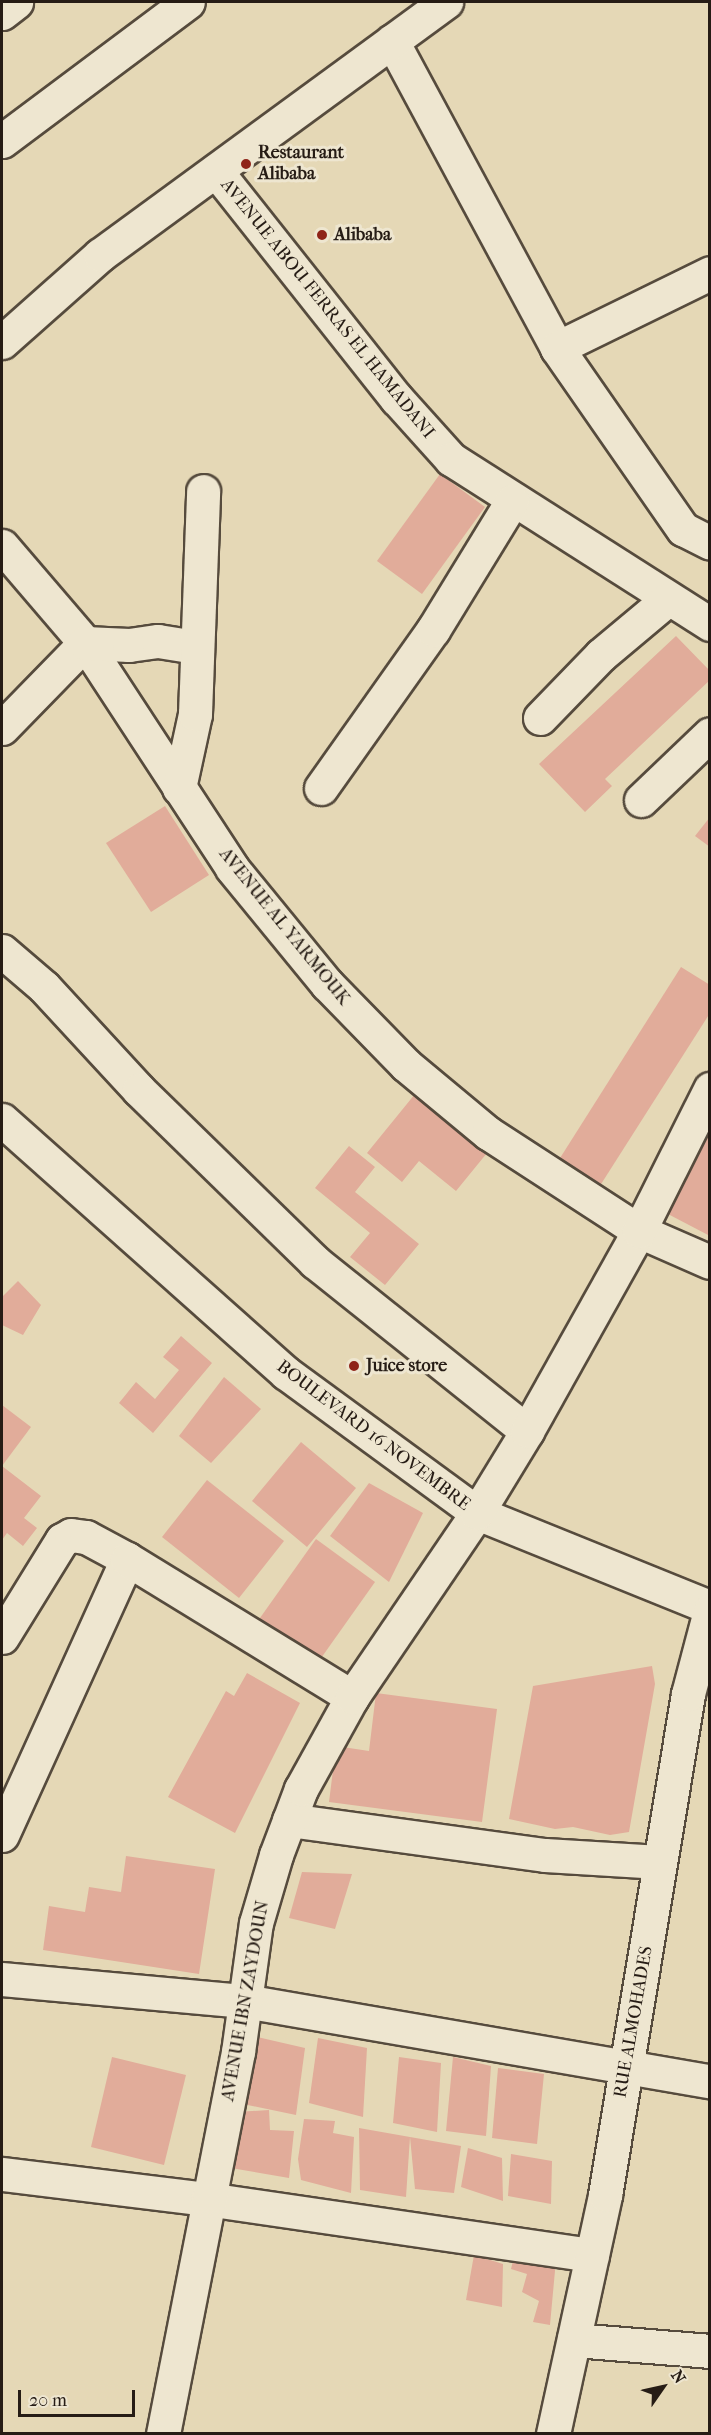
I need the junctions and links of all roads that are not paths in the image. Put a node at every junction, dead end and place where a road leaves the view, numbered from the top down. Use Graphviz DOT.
graph roads {
  1 [pos="16,2"];
  2 [pos="188,2"];
  3 [pos="446,2"];
  4 [pos="2,13"];
  5 [pos="392,41"];
  6 [pos="2,141"];
  7 [pos="216,171"];
  8 [pos="710,273"];
  9 [pos="2,342"];
  10 [pos="557,348"];
  11 [pos="203,491"];
  12 [pos="512,501"];
  13 [pos="710,543"];
  14 [pos="2,546"];
  15 [pos="668,599"];
  16 [pos="710,624"];
  17 [pos="85,643"];
  18 [pos="196,647"];
  19 [pos="540,718"];
  20 [pos="2,728"];
  21 [pos="710,734"];
  22 [pos="179,788"];
  23 [pos="321,788"];
  24 [pos="641,800"];
  25 [pos="2,951"];
  26 [pos="710,1089"];
  27 [pos="2,1120"];
  28 [pos="639,1231"];
  29 [pos="710,1262"];
  30 [pos="527,1431"];
  31 [pos="477,1513"];
  32 [pos="128,1559"];
  33 [pos="710,1609"];
  34 [pos="2,1637"];
  35 [pos="352,1697"];
  36 [pos="13,1781"];
  37 [pos="289,1820"];
  38 [pos="2,1835"];
  39 [pos="660,1862"];
  40 [pos="2,1980"];
  41 [pos="245,2001"];
  42 [pos="626,2067"];
  43 [pos="710,2081"];
  44 [pos="2,2174"];
  45 [pos="207,2199"];
  46 [pos="592,2255"];
  47 [pos="574,2340"];
  48 [pos="710,2350"];
  49 [pos="172,2432"];
  50 [pos="553,2433"];
  1 -- 4 [label="street"];
  2 -- 6 [label="street"];
  3 -- 5 [label="street"];
  5 -- 7 [label="street"];
  5 -- 10 [label="street"];
  7 -- 9 [label="street"];
  7 -- 12 [label="street, AVENUE ABOU FERRAS EL HAMADANI"];
  8 -- 10 [label="street"];
  10 -- 13 [label="street"];
  11 -- 18 [label="street"];
  12 -- 15 [label="street, AVENUE ABOU FERRAS EL HAMADANI"];
  12 -- 23 [label="street"];
  14 -- 17 [label="street, AVENUE AL YARMOUK"];
  15 -- 16 [label="street, AVENUE ABOU FERRAS EL HAMADANI"];
  15 -- 19 [label="street"];
  17 -- 18 [label="street"];
  17 -- 20 [label="street"];
  17 -- 22 [label="street, AVENUE AL YARMOUK"];
  18 -- 22 [label="street"];
  21 -- 24 [label="street"];
  22 -- 28 [label="street, AVENUE AL YARMOUK"];
  25 -- 30 [label="street"];
  26 -- 28 [label="street, AVENUE IBN ZAYDOUN"];
  27 -- 31 [label="street, BOULEVARD 16 NOVEMBRE"];
  28 -- 29 [label="street, AVENUE AL YARMOUK"];
  28 -- 30 [label="street, AVENUE IBN ZAYDOUN"];
  30 -- 31 [label="street, AVENUE IBN ZAYDOUN"];
  31 -- 33 [label="street, BOULEVARD 16 NOVEMBRE"];
  31 -- 35 [label="street, AVENUE IBN ZAYDOUN"];
  32 -- 34 [label="street"];
  32 -- 35 [label="street"];
  32 -- 36 [label="street"];
  33 -- 39 [label="street, RUE ALMOHADES"];
  35 -- 37 [label="street, AVENUE IBN ZAYDOUN"];
  36 -- 38 [label="street"];
  37 -- 39 [label="street"];
  37 -- 41 [label="street, AVENUE IBN ZAYDOUN"];
  39 -- 42 [label="street, RUE ALMOHADES"];
  40 -- 41 [label="street"];
  41 -- 42 [label="street"];
  41 -- 45 [label="street, AVENUE IBN ZAYDOUN"];
  42 -- 43 [label="street"];
  42 -- 46 [label="street, RUE ALMOHADES"];
  44 -- 45 [label="street"];
  45 -- 46 [label="street"];
  45 -- 49 [label="street, AVENUE IBN ZAYDOUN"];
  46 -- 47 [label="street, RUE ALMOHADES"];
  47 -- 48 [label="street"];
  47 -- 50 [label="street, RUE ALMOHADES"];
}
